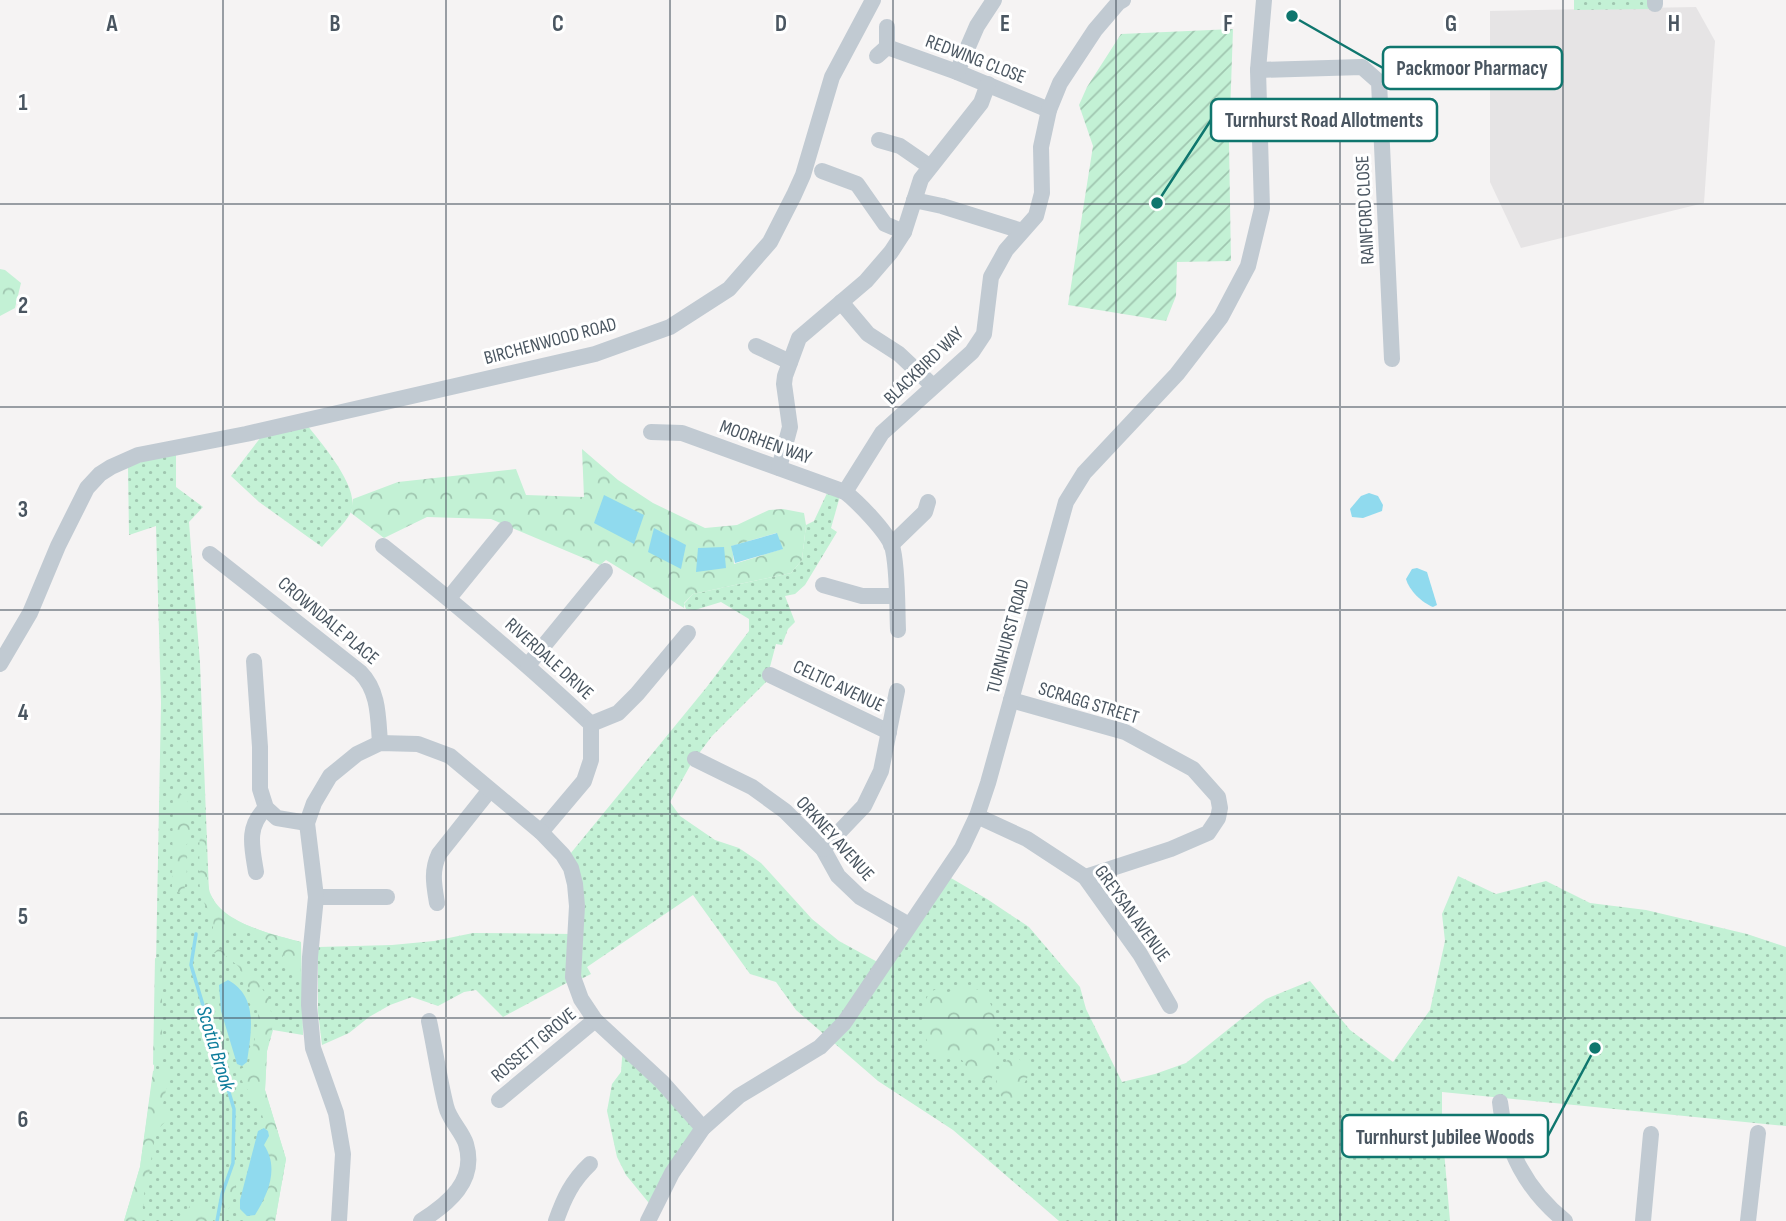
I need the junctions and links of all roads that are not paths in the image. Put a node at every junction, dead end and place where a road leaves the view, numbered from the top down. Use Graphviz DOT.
graph roads {
  1 [pos="873,0"];
  2 [pos="994,0"];
  3 [pos="1264,0"];
  4 [pos="1118,1"];
  5 [pos="887,27"];
  6 [pos="1258,70"];
  7 [pos="957,72"];
  8 [pos="988,84"];
  9 [pos="1049,110"];
  10 [pos="879,140"];
  11 [pos="929,166"];
  12 [pos="822,172"];
  13 [pos="914,200"];
  14 [pos="1022,231"];
  15 [pos="904,232"];
  16 [pos="841,302"];
  17 [pos="754,345"];
  18 [pos="1392,359"];
  19 [pos="790,362"];
  20 [pos="933,386"];
  21 [pos="651,432"];
  22 [pos="779,468"];
  23 [pos="845,492"];
  24 [pos="929,511"];
  25 [pos="505,530"];
  26 [pos="891,545"];
  27 [pos="383,546"];
  28 [pos="210,554"];
  29 [pos="605,571"];
  30 [pos="823,585"];
  31 [pos="897,596"];
  32 [pos="449,598"];
  33 [pos="898,630"];
  34 [pos="688,632"];
  35 [pos="254,661"];
  36 [pos="0,664"];
  37 [pos="528,665"];
  38 [pos="770,676"];
  39 [pos="897,691"];
  40 [pos="1011,700"];
  41 [pos="591,724"];
  42 [pos="889,732"];
  43 [pos="380,743"];
  44 [pos="695,759"];
  45 [pos="489,791"];
  46 [pos="265,808"];
  47 [pos="977,816"];
  48 [pos="307,823"];
  49 [pos="541,832"];
  50 [pos="823,849"];
  51 [pos="256,872"];
  52 [pos="1085,877"];
  53 [pos="316,897"];
  54 [pos="387,897"];
  55 [pos="437,903"];
  56 [pos="909,925"];
  57 [pos="1170,1006"];
  58 [pos="594,1020"];
  59 [pos="429,1021"];
  60 [pos="499,1100"];
  61 [pos="1500,1102"];
  62 [pos="703,1128"];
  63 [pos="1758,1133"];
  64 [pos="1646,1140"];
  65 [pos="590,1164"];
  66 [pos="339,1221"];
  67 [pos="421,1221"];
  68 [pos="556,1221"];
  69 [pos="648,1221"];
  70 [pos="1565,1221"];
  71 [pos="1643,1221"];
  72 [pos="1748,1221"];
  1 -- 36 [label="street, BIRCHENWOOD ROAD"];
  2 -- 7 [label="street"];
  3 -- 6 [label="street, TURNHURST ROAD"];
  4 -- 9 [label="street, BLACKBIRD WAY"];
  5 -- 7 [label="street, REDWING CLOSE"];
  6 -- 18 [label="street, RAINFORD CLOSE"];
  6 -- 40 [label="street, TURNHURST ROAD"];
  7 -- 8 [label="street, REDWING CLOSE"];
  8 -- 9 [label="street, REDWING CLOSE"];
  8 -- 11 [label="street"];
  9 -- 14 [label="street, BLACKBIRD WAY"];
  10 -- 11 [label="street"];
  11 -- 13 [label="street"];
  12 -- 15 [label="street"];
  13 -- 14 [label="street"];
  13 -- 15 [label="street"];
  14 -- 20 [label="street, BLACKBIRD WAY"];
  15 -- 16 [label="street"];
  16 -- 19 [label="street"];
  16 -- 20 [label="street"];
  17 -- 19 [label="street"];
  19 -- 22 [label="street"];
  20 -- 23 [label="street, BLACKBIRD WAY"];
  21 -- 22 [label="street, MOORHEN WAY"];
  22 -- 23 [label="street, MOORHEN WAY"];
  23 -- 26 [label="street"];
  24 -- 26 [label="street"];
  25 -- 32 [label="street"];
  26 -- 31 [label="street"];
  27 -- 32 [label="street, RIVERDALE DRIVE"];
  28 -- 43 [label="street, CROWNDALE PLACE"];
  29 -- 37 [label="street"];
  30 -- 31 [label="street"];
  31 -- 33 [label="street"];
  32 -- 37 [label="street, RIVERDALE DRIVE"];
  34 -- 41 [label="street"];
  35 -- 46 [label="street"];
  37 -- 41 [label="street, RIVERDALE DRIVE"];
  38 -- 42 [label="street, CELTIC AVENUE"];
  39 -- 42 [label="street"];
  40 -- 47 [label="street, TURNHURST ROAD"];
  40 -- 52 [label="street, SCRAGG STREET"];
  41 -- 49 [label="street, RIVERDALE DRIVE"];
  42 -- 50 [label="street"];
  43 -- 45 [label="street"];
  43 -- 48 [label="street"];
  44 -- 50 [label="street, ORKNEY AVENUE"];
  45 -- 49 [label="street"];
  45 -- 55 [label="street"];
  46 -- 48 [label="street"];
  46 -- 51 [label="street"];
  47 -- 52 [label="street, GREYSAN AVENUE"];
  47 -- 56 [label="street, TURNHURST ROAD"];
  48 -- 53 [label="street"];
  49 -- 58 [label="street"];
  50 -- 56 [label="street, ORKNEY AVENUE"];
  52 -- 57 [label="street, GREYSAN AVENUE"];
  53 -- 54 [label="street"];
  53 -- 66 [label="street"];
  56 -- 62 [label="street, TURNHURST ROAD"];
  58 -- 60 [label="street, ROSSETT GROVE"];
  58 -- 62 [label="street"];
  59 -- 67 [label="street"];
  61 -- 70 [label="street"];
  62 -- 69 [label="street, TURNHURST ROAD"];
  63 -- 72 [label="street"];
  64 -- 71 [label="street"];
  65 -- 68 [label="street"];
}
